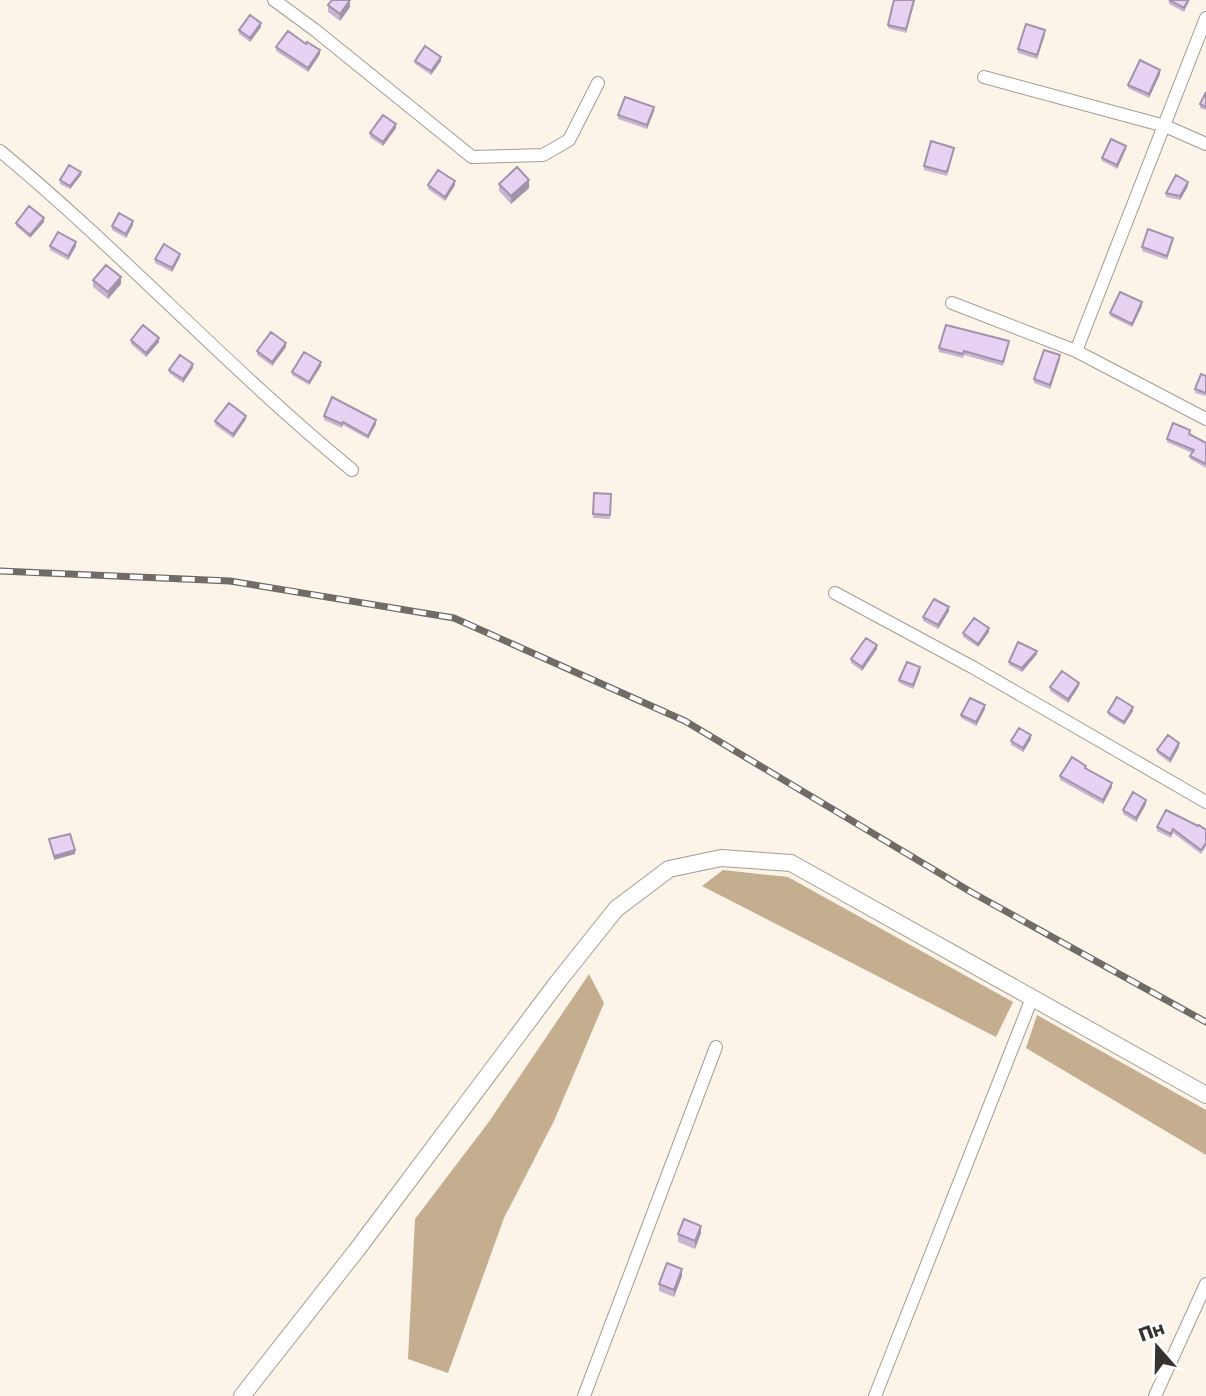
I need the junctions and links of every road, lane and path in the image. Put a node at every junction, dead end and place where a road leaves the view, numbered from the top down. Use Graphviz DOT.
graph roads {
  1 [pos="274,0"];
  2 [pos="1206,18"];
  3 [pos="984,77"];
  4 [pos="598,83"];
  5 [pos="1165,126"];
  6 [pos="1206,144"];
  7 [pos="0,152"];
  8 [pos="952,303"];
  9 [pos="1076,351"];
  10 [pos="1206,419"];
  11 [pos="352,470"];
  12 [pos="835,593"];
  13 [pos="1206,802"];
  14 [pos="1032,998"];
  15 [pos="716,1047"];
  16 [pos="1206,1095"];
  17 [pos="1206,1284"];
  18 [pos="242,1396"];
  19 [pos="584,1396"];
  20 [pos="875,1396"];
  21 [pos="1155,1396"];
  1 -- 4 [label="street"];
  2 -- 5 [label="street"];
  3 -- 5 [label="street"];
  5 -- 6 [label="street"];
  5 -- 9 [label="street"];
  7 -- 11 [label="street"];
  8 -- 9 [label="street"];
  9 -- 10 [label="street"];
  12 -- 13 [label="street"];
  14 -- 16 [label="street"];
  14 -- 18 [label="street"];
  14 -- 20 [label="street"];
  15 -- 19 [label="street"];
  17 -- 21 [label="street"];
}
